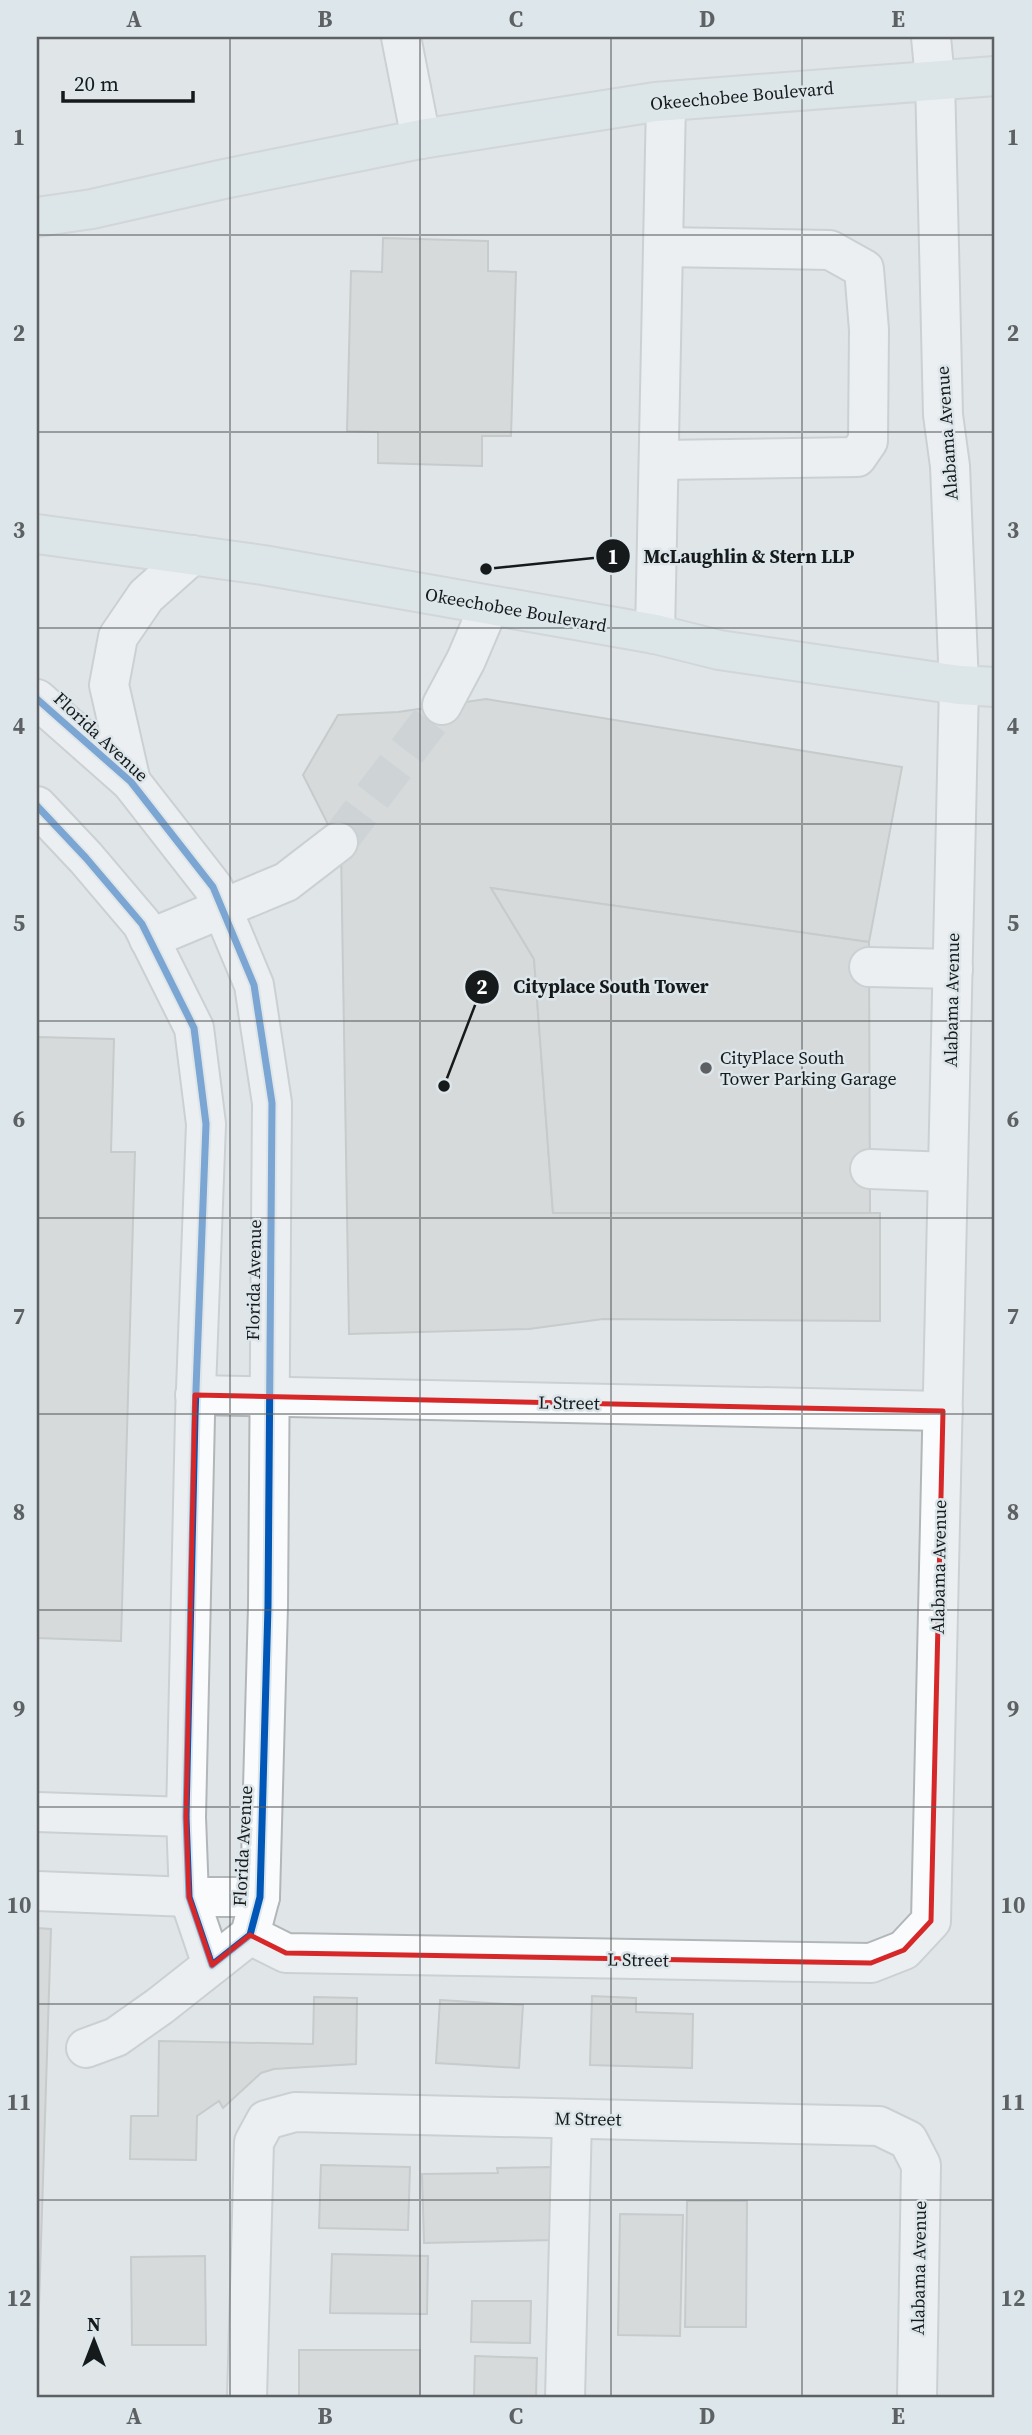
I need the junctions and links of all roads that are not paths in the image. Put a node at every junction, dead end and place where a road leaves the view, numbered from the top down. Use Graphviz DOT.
graph roads {
  1 [pos="401,37"];
  2 [pos="931,37"];
  3 [pos="995,76"];
  4 [pos="935,79"];
  5 [pos="666,102"];
  6 [pos="421,139"];
  7 [pos="37,217"];
  8 [pos="663,247"];
  9 [pos="659,460"];
  10 [pos="37,534"];
  11 [pos="192,555"];
  12 [pos="489,606"];
  13 [pos="655,634"];
  14 [pos="977,686"];
  15 [pos="37,699"];
  16 [pos="442,705"];
  17 [pos="131,782"];
  18 [pos="37,806"];
  19 [pos="338,842"];
  20 [pos="222,907"];
  21 [pos="149,939"];
  22 [pos="869,967"];
  23 [pos="953,969"];
  24 [pos="870,1169"];
  25 [pos="948,1172"];
  26 [pos="195,1395"];
  27 [pos="268,1398"];
  28 [pos="943,1411"];
  29 [pos="37,1812"];
  30 [pos="186,1817"];
  31 [pos="37,1891"];
  32 [pos="189,1897"];
  33 [pos="260,1897"];
  34 [pos="931,1921"];
  35 [pos="250,1935"];
  36 [pos="212,1965"];
  37 [pos="86,2048"];
  38 [pos="572,2119"];
  39 [pos="908,2140"];
  40 [pos="247,2398"];
  41 [pos="565,2398"];
  42 [pos="917,2398"];
  1 -- 6 [label="street"];
  2 -- 4 [label="street, Alabama Avenue"];
  3 -- 4 [label="main road, Okeechobee Boulevard"];
  4 -- 5 [label="main road, Okeechobee Boulevard"];
  4 -- 14 [label="street, Alabama Avenue"];
  5 -- 6 [label="main road, Okeechobee Boulevard"];
  5 -- 8 [label="street"];
  6 -- 7 [label="main road, Okeechobee Boulevard"];
  8 -- 9 [label="street"];
  8 -- 9 [label="street"];
  9 -- 13 [label="street"];
  10 -- 11 [label="main road, Okeechobee Boulevard"];
  11 -- 12 [label="main road, Okeechobee Boulevard"];
  11 -- 17 [label="street"];
  12 -- 13 [label="main road, Okeechobee Boulevard"];
  12 -- 16 [label="street"];
  13 -- 14 [label="main road, Okeechobee Boulevard"];
  14 -- 23 [label="street, Alabama Avenue"];
  15 -- 17 [label="street, Florida Avenue"];
  17 -- 20 [label="street, Florida Avenue"];
  18 -- 21 [label="street"];
  19 -- 20 [label="street"];
  20 -- 21 [label="street"];
  20 -- 27 [label="street, Florida Avenue"];
  21 -- 26 [label="street"];
  22 -- 23 [label="street"];
  23 -- 25 [label="street, Alabama Avenue"];
  24 -- 25 [label="street"];
  25 -- 28 [label="street, Alabama Avenue"];
  26 -- 27 [label="street, L Street"];
  26 -- 30 [label="street"];
  27 -- 28 [label="street, L Street"];
  27 -- 33 [label="street, Florida Avenue"];
  28 -- 34 [label="street, Alabama Avenue"];
  29 -- 30 [label="street"];
  30 -- 32 [label="street"];
  31 -- 32 [label="street"];
  32 -- 33 [label="street"];
  32 -- 36 [label="street"];
  33 -- 35 [label="street, Florida Avenue"];
  34 -- 35 [label="street, L Street"];
  35 -- 36 [label="street"];
  36 -- 37 [label="street"];
  38 -- 39 [label="street, M Street"];
  38 -- 40 [label="street, M Street"];
  38 -- 41 [label="street"];
  39 -- 42 [label="street, Alabama Avenue"];
}
